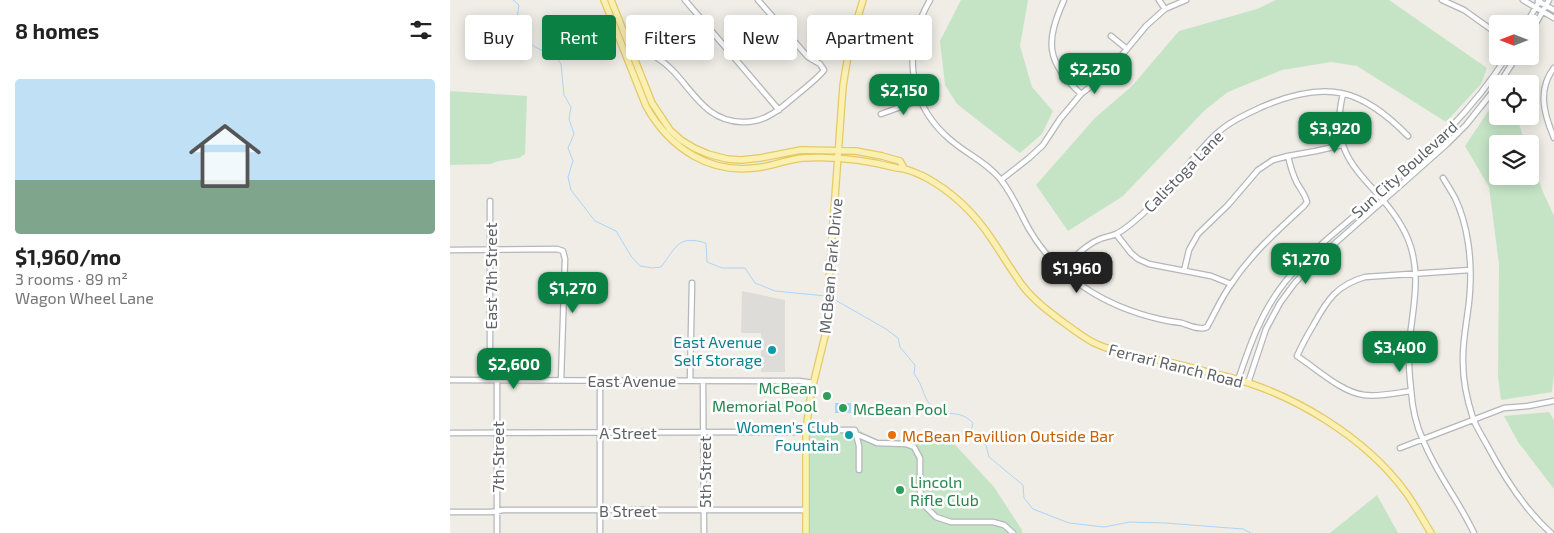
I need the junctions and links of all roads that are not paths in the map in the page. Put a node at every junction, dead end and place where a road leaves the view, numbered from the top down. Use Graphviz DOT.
graph roads {
  1 [pos="604,0"];
  2 [pos="611,0"];
  3 [pos="615,0"];
  4 [pos="685,0"];
  5 [pos="758,0"];
  6 [pos="863,0"];
  7 [pos="930,0"];
  8 [pos="1064,0"];
  9 [pos="1158,0"];
  10 [pos="1186,0"];
  11 [pos="1442,0"];
  12 [pos="1522,0"];
  13 [pos="1550,0"];
  14 [pos="1541,2"];
  15 [pos="1165,9"];
  16 [pos="1539,10"];
  17 [pos="1554,10"];
  18 [pos="1534,15"];
  19 [pos="1537,15"];
  20 [pos="1554,18"];
  21 [pos="1489,28"];
  22 [pos="624,34"];
  23 [pos="1111,36"];
  24 [pos="1127,49"];
  25 [pos="661,60"];
  26 [pos="1501,65"];
  27 [pos="1554,68"];
  28 [pos="1081,94"];
  29 [pos="1343,94"];
  30 [pos="1489,96"];
  31 [pos="920,100"];
  32 [pos="779,110"];
  33 [pos="881,114"];
  34 [pos="1408,136"];
  35 [pos="1554,138"];
  36 [pos="1342,145"];
  37 [pos="839,151"];
  38 [pos="1288,156"];
  39 [pos="838,159"];
  40 [pos="904,168"];
  41 [pos="1443,178"];
  42 [pos="1001,180"];
  43 [pos="1380,198"];
  44 [pos="490,201"];
  45 [pos="1116,234"];
  46 [pos="450,250"];
  47 [pos="490,250"];
  48 [pos="1063,270"];
  49 [pos="1470,270"];
  50 [pos="1184,271"];
  51 [pos="1416,273"];
  52 [pos="692,283"];
  53 [pos="1231,284"];
  54 [pos="1373,335"];
  55 [pos="1410,337"];
  56 [pos="450,380"];
  57 [pos="490,380"];
  58 [pos="497,380"];
  59 [pos="561,380"];
  60 [pos="600,380"];
  61 [pos="1238,380"];
  62 [pos="690,381"];
  63 [pos="703,381"];
  64 [pos="814,383"];
  65 [pos="1248,383"];
  66 [pos="1411,391"];
  67 [pos="1554,401"];
  68 [pos="1473,420"];
  69 [pos="861,427"];
  70 [pos="806,431"];
  71 [pos="450,432"];
  72 [pos="497,432"];
  73 [pos="600,432"];
  74 [pos="704,432"];
  75 [pos="856,432"];
  76 [pos="1422,440"];
  77 [pos="1400,448"];
  78 [pos="859,470"];
  79 [pos="600,510"];
  80 [pos="704,510"];
  81 [pos="806,510"];
  82 [pos="497,511"];
  83 [pos="450,512"];
  84 [pos="497,533"];
  85 [pos="600,533"];
  86 [pos="704,533"];
  87 [pos="806,533"];
  88 [pos="1013,533"];
  89 [pos="1431,533"];
  90 [pos="1474,533"];
  91 [pos="1551,533"];
  1 -- 39 [label="main road, Ferrari Ranch Road"];
  2 -- 22 [label="main road, Ferrari Ranch Road"];
  3 -- 22 [label="main road"];
  4 -- 32 [label="street"];
  5 -- 32 [label="street"];
  6 -- 37 [label="main road, McBean Park Drive"];
  7 -- 31 [label="street"];
  8 -- 28 [label="street"];
  9 -- 15 [label="street"];
  10 -- 15 [label="street"];
  11 -- 21 [label="street"];
  12 -- 16 [label="street"];
  13 -- 14 [label="street"];
  14 -- 16 [label="street"];
  14 -- 16 [label="street"];
  14 -- 17 [label="street"];
  15 -- 24 [label="street"];
  16 -- 18 [label="street"];
  16 -- 19 [label="street"];
  16 -- 20 [label="street"];
  22 -- 37 [label="main road, Ferrari Ranch Road"];
  23 -- 24 [label="street"];
  24 -- 28 [label="street"];
  25 -- 32 [label="street"];
  26 -- 43 [label="street, Sun City Boulevard"];
  27 -- 35 [label="street"];
  28 -- 42 [label="street"];
  29 -- 34 [label="street, Calistoga Lane"];
  29 -- 36 [label="street"];
  29 -- 45 [label="street, Calistoga Lane"];
  30 -- 43 [label="street, Sun City Boulevard"];
  31 -- 33 [label="street"];
  31 -- 42 [label="street"];
  36 -- 38 [label="street"];
  36 -- 43 [label="street"];
  37 -- 39 [label="main road, McBean Park Drive"];
  37 -- 40 [label="main road, Ferrari Ranch Road"];
  38 -- 50 [label="street"];
  38 -- 53 [label="street"];
  39 -- 40 [label="main road, Ferrari Ranch Road"];
  39 -- 64 [label="main road, McBean Park Drive"];
  40 -- 61 [label="main road, Ferrari Ranch Road"];
  41 -- 49 [label="street"];
  42 -- 48 [label="street"];
  43 -- 51 [label="street"];
  43 -- 61 [label="street, Sun City Boulevard"];
  43 -- 65 [label="street, Sun City Boulevard"];
  44 -- 47 [label="street, East 7th Street"];
  45 -- 48 [label="street, Calistoga Lane"];
  45 -- 50 [label="street"];
  46 -- 47 [label="street"];
  47 -- 57 [label="street, East 7th Street"];
  47 -- 59 [label="street"];
  48 -- 53 [label="street"];
  49 -- 51 [label="street"];
  49 -- 68 [label="street"];
  50 -- 53 [label="street"];
  51 -- 55 [label="street"];
  51 -- 66 [label="street"];
  52 -- 62 [label="street"];
  54 -- 55 [label="street"];
  55 -- 66 [label="street"];
  56 -- 57 [label="street, East Avenue"];
  57 -- 58 [label="street, East Avenue"];
  58 -- 59 [label="street, East Avenue"];
  58 -- 72 [label="street, 7th Street"];
  59 -- 60 [label="street, East Avenue"];
  60 -- 62 [label="street, East Avenue"];
  60 -- 73 [label="street"];
  61 -- 65 [label="main road, Ferrari Ranch Road"];
  62 -- 63 [label="street, East Avenue"];
  63 -- 64 [label="street, East Avenue"];
  63 -- 74 [label="street, 5th Street"];
  64 -- 70 [label="main road, McBean Park Drive"];
  65 -- 89 [label="main road, Ferrari Ranch Road"];
  66 -- 76 [label="street"];
  67 -- 68 [label="street"];
  68 -- 76 [label="street"];
  68 -- 91 [label="street"];
  69 -- 75 [label="street"];
  70 -- 74 [label="street, A Street"];
  70 -- 75 [label="street, A Street"];
  70 -- 81 [label="main road, McBean Park Drive"];
  71 -- 72 [label="street, A Street"];
  72 -- 73 [label="street, A Street"];
  72 -- 82 [label="street, 7th Street"];
  73 -- 74 [label="street, A Street"];
  73 -- 79 [label="street"];
  74 -- 80 [label="street, 5th Street"];
  75 -- 78 [label="street"];
  75 -- 88 [label="street"];
  76 -- 77 [label="street"];
  76 -- 90 [label="street"];
  79 -- 80 [label="street, B Street"];
  79 -- 82 [label="street, B Street"];
  79 -- 85 [label="street"];
  80 -- 81 [label="street, B Street"];
  80 -- 86 [label="street, 5th Street"];
  81 -- 87 [label="main road, McBean Park Drive"];
  82 -- 83 [label="street, B Street"];
  82 -- 84 [label="street, 7th Street"];
}
